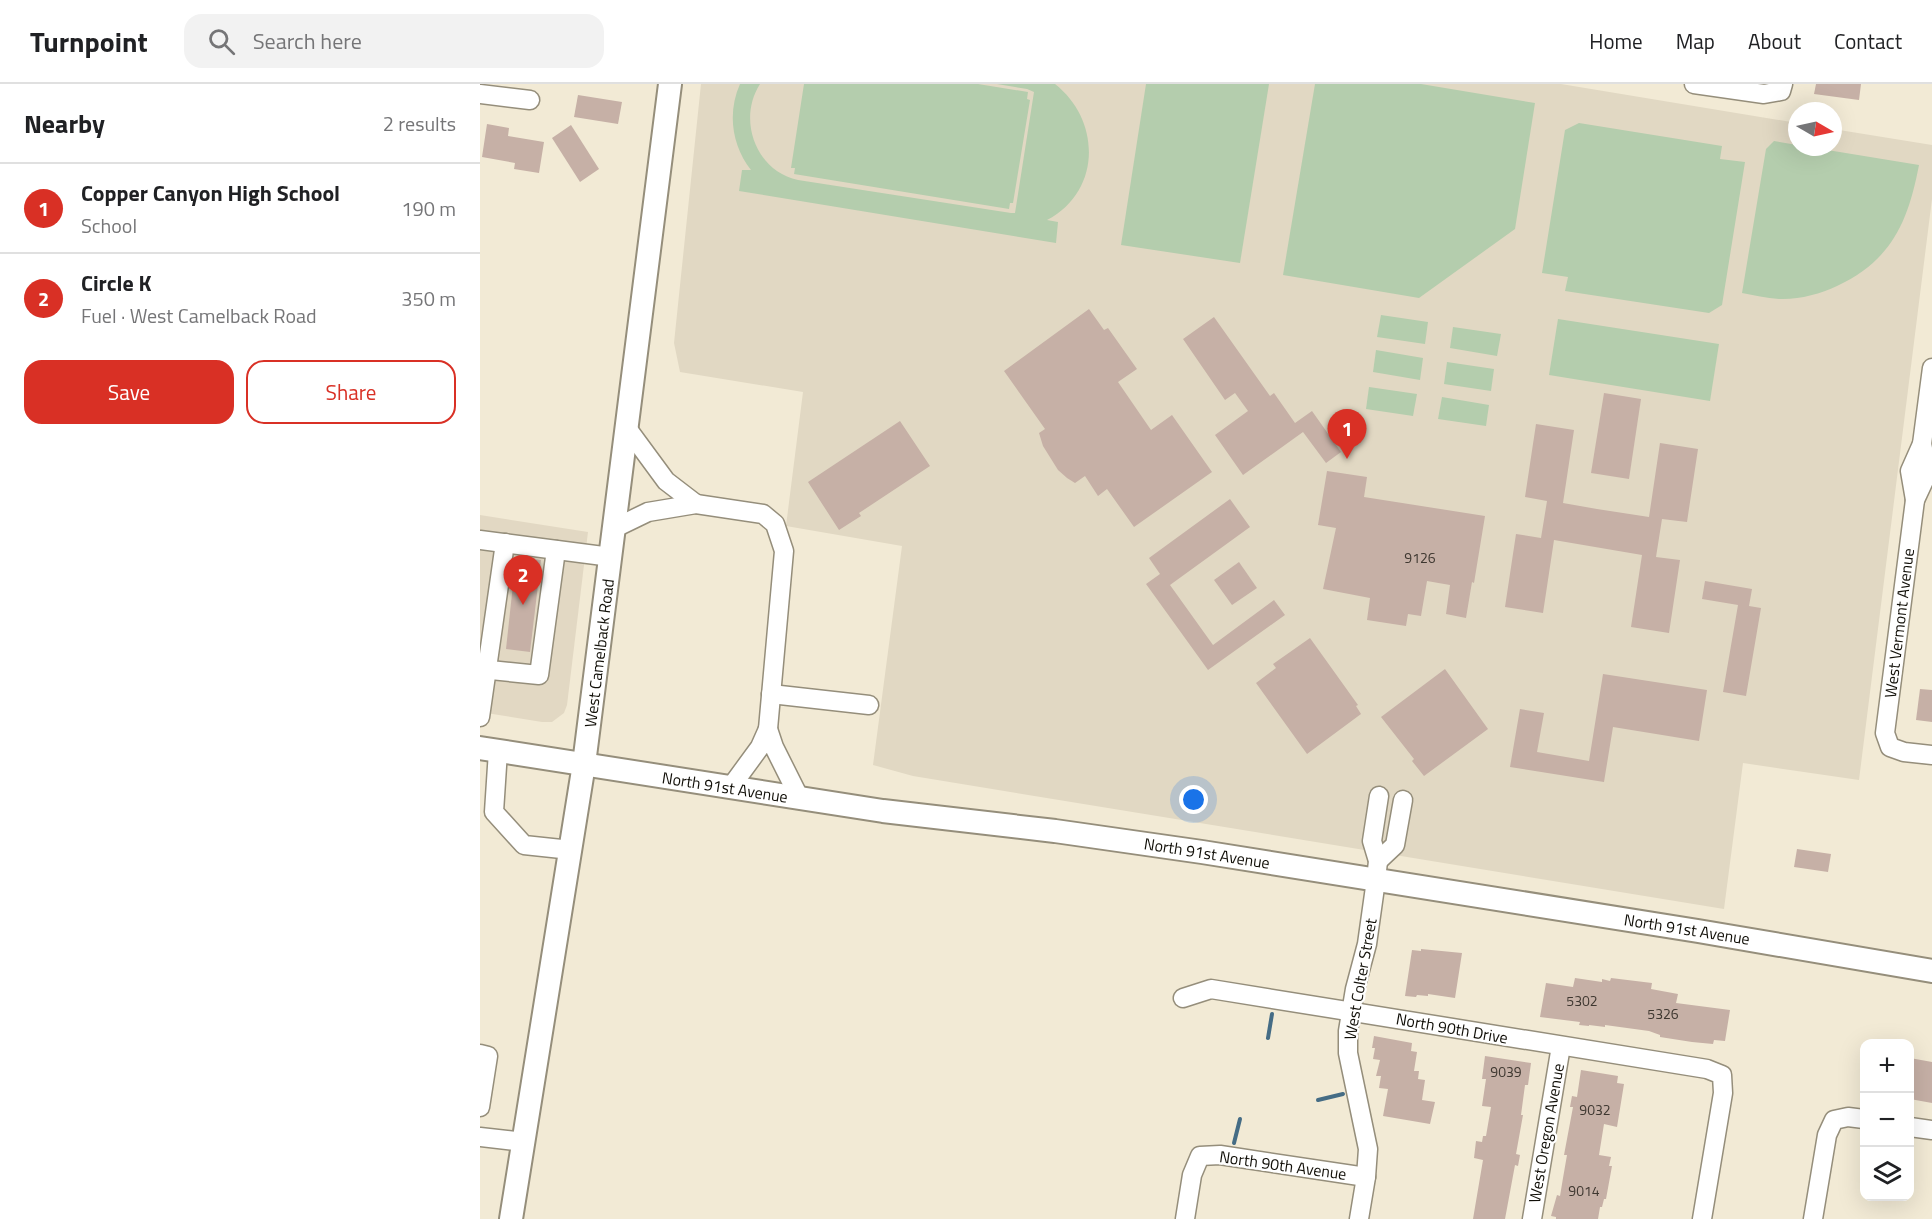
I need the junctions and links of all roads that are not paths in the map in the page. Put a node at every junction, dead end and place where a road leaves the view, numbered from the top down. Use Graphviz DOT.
graph roads {
  1 [pos="670,84"];
  2 [pos="1695,84"];
  3 [pos="1782,87"];
  4 [pos="480,94"];
  5 [pos="530,100"];
  6 [pos="1932,368"];
  7 [pos="627,428"];
  8 [pos="696,504"];
  9 [pos="615,528"];
  10 [pos="480,540"];
  11 [pos="505,543"];
  12 [pos="556,550"];
  13 [pos="611,557"];
  14 [pos="484,670"];
  15 [pos="771,694"];
  16 [pos="869,705"];
  17 [pos="480,717"];
  18 [pos="768,729"];
  19 [pos="489,749"];
  20 [pos="1932,755"];
  21 [pos="584,764"];
  22 [pos="730,788"];
  23 [pos="1379,796"];
  24 [pos="800,799"];
  25 [pos="1403,800"];
  26 [pos="571,850"];
  27 [pos="1377,870"];
  28 [pos="1932,971"];
  29 [pos="1183,999"];
  30 [pos="1351,1011"];
  31 [pos="1561,1046"];
  32 [pos="480,1054"];
  33 [pos="480,1107"];
  34 [pos="1860,1118"];
  35 [pos="1914,1128"];
  36 [pos="1932,1130"];
  37 [pos="480,1137"];
  38 [pos="524,1142"];
  39 [pos="1366,1177"];
  40 [pos="512,1219"];
  41 [pos="1185,1219"];
  42 [pos="1359,1219"];
  43 [pos="1532,1219"];
  44 [pos="1702,1219"];
  45 [pos="1813,1219"];
  1 -- 7 [label="main road, West Camelback Road"];
  2 -- 3 [label="street"];
  4 -- 5 [label="street"];
  6 -- 20 [label="street, West Vermont Avenue"];
  7 -- 8 [label="street"];
  7 -- 9 [label="main road, West Camelback Road"];
  8 -- 9 [label="street"];
  8 -- 15 [label="street"];
  9 -- 13 [label="main road, West Camelback Road"];
  10 -- 11 [label="street"];
  11 -- 12 [label="street"];
  11 -- 14 [label="street"];
  12 -- 13 [label="street"];
  12 -- 14 [label="street"];
  13 -- 21 [label="main road, West Camelback Road"];
  14 -- 17 [label="street"];
  15 -- 16 [label="street"];
  15 -- 18 [label="street"];
  18 -- 22 [label="street"];
  18 -- 24 [label="street"];
  19 -- 21 [label="main road, North 91st Avenue"];
  19 -- 26 [label="street"];
  21 -- 22 [label="main road, North 91st Avenue"];
  21 -- 26 [label="main road, West Camelback Road"];
  22 -- 24 [label="main road, North 91st Avenue"];
  23 -- 27 [label="street"];
  24 -- 27 [label="main road, North 91st Avenue"];
  25 -- 27 [label="street"];
  26 -- 38 [label="main road, West Camelback Road"];
  27 -- 28 [label="main road, North 91st Avenue"];
  27 -- 30 [label="street, West Colter Street"];
  29 -- 30 [label="street, North 90th Drive"];
  30 -- 31 [label="street, North 90th Drive"];
  30 -- 39 [label="street, West Colter Street"];
  31 -- 43 [label="street, West Oregon Avenue"];
  31 -- 44 [label="street, North 90th Drive"];
  32 -- 33 [label="street"];
  34 -- 45 [label="street"];
  35 -- 36 [label="street"];
  37 -- 38 [label="street"];
  38 -- 40 [label="main road, West Camelback Road"];
  39 -- 41 [label="street, North 90th Avenue"];
  39 -- 42 [label="street, West Colter Street"];
}
